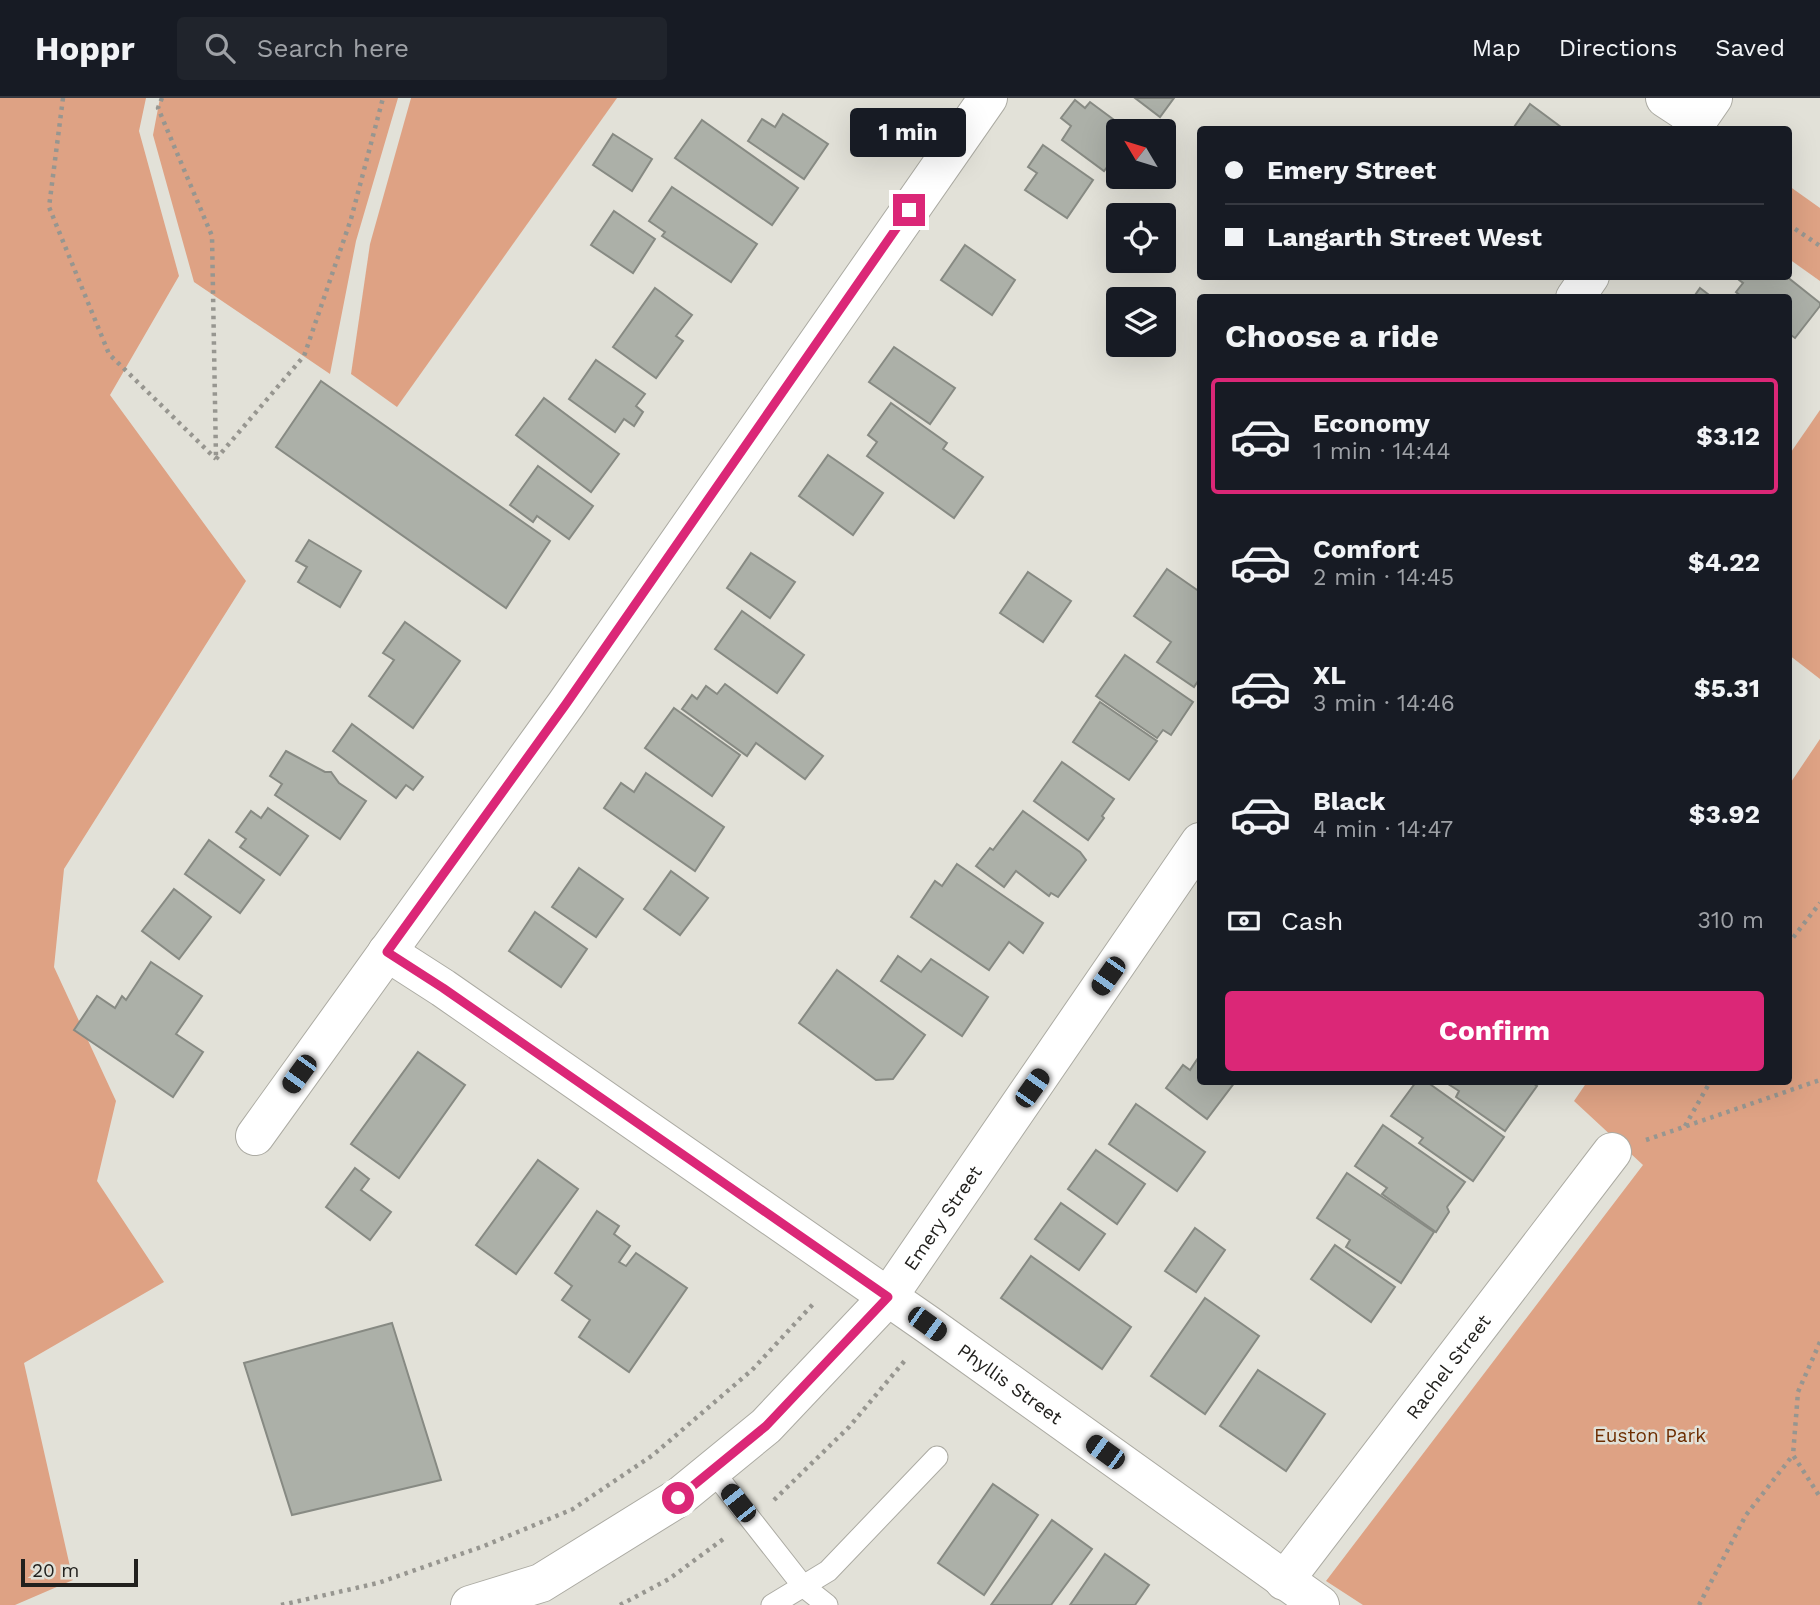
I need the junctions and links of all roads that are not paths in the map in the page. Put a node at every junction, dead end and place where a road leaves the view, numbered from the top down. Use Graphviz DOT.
graph roads {
  1 [pos="988,98"];
  2 [pos="1665,98"];
  3 [pos="1700,116"];
  4 [pos="1197,846"];
  5 [pos="387,952"];
  6 [pos="255,1136"];
  7 [pos="1612,1152"];
  8 [pos="888,1297"];
  9 [pos="937,1457"];
  10 [pos="712,1470"];
  11 [pos="1284,1581"];
  12 [pos="803,1586"];
  13 [pos="470,1605"];
  14 [pos="772,1605"];
  15 [pos="827,1605"];
  16 [pos="1320,1605"];
  1 -- 5 [label="street"];
  2 -- 3 [label="street"];
  4 -- 8 [label="street, Emery Street"];
  5 -- 6 [label="street"];
  5 -- 8 [label="street, Phyllis Street"];
  7 -- 11 [label="street, Rachel Street"];
  8 -- 10 [label="street, Emery Street"];
  8 -- 11 [label="street, Phyllis Street"];
  9 -- 12 [label="lane"];
  10 -- 12 [label="lane"];
  10 -- 13 [label="street, Emery Street"];
  11 -- 16 [label="street, Phyllis Street"];
  12 -- 14 [label="lane"];
  12 -- 15 [label="lane"];
}
